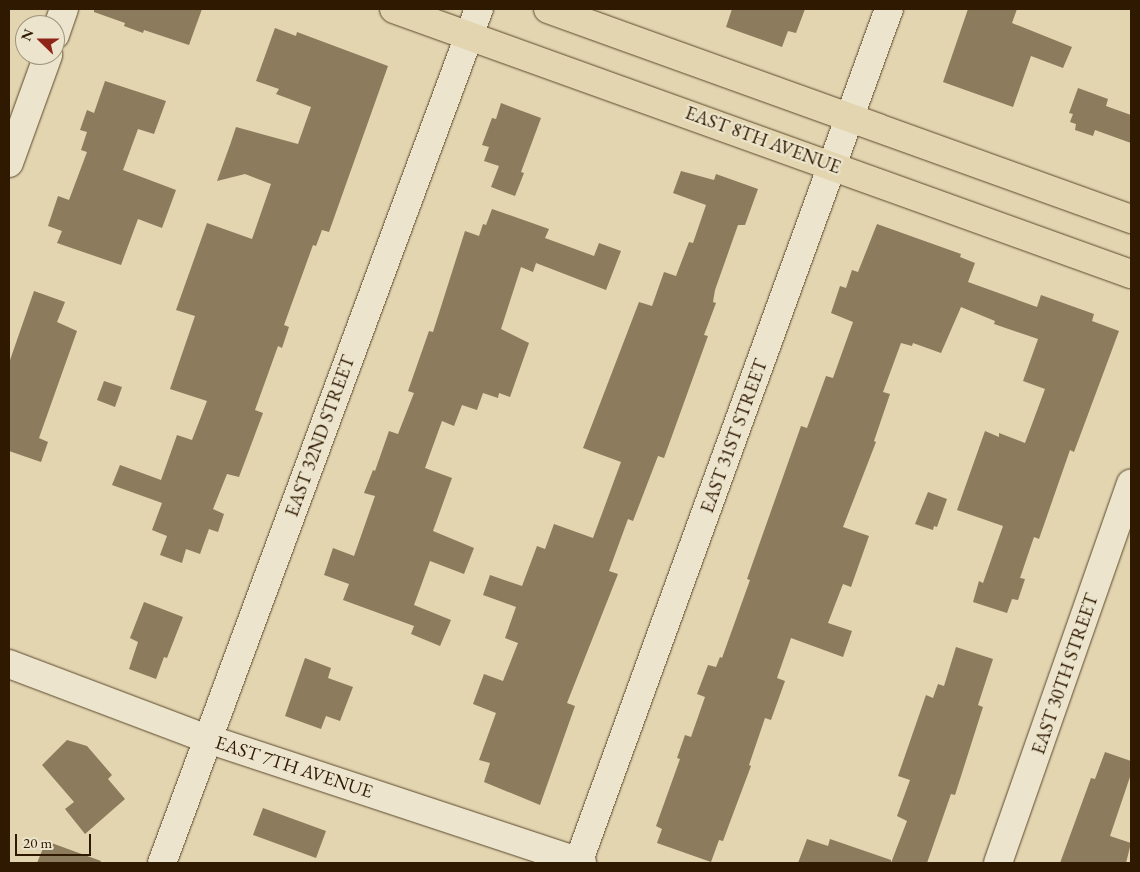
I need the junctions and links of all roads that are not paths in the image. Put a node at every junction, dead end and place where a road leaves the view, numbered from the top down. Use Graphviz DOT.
graph roads {
  1 [pos="394,9"];
  2 [pos="479,9"];
  3 [pos="548,9"];
  4 [pos="889,9"];
  5 [pos="469,35"];
  6 [pos="44,65"];
  7 [pos="850,117"];
  8 [pos="9,163"];
  9 [pos="833,165"];
  10 [pos="1131,219"];
  11 [pos="1131,274"];
  12 [pos="1131,484"];
  13 [pos="9,664"];
  14 [pos="208,739"];
  15 [pos="162,863"];
  16 [pos="579,863"];
  17 [pos="998,863"];
  1 -- 5 [label="main road, EAST 8TH AVENUE"];
  2 -- 5 [label="street, EAST 32ND STREET"];
  3 -- 7 [label="main road"];
  4 -- 7 [label="street, EAST 31ST STREET"];
  5 -- 9 [label="main road, EAST 8TH AVENUE"];
  5 -- 14 [label="street, EAST 32ND STREET"];
  6 -- 8 [label="street"];
  7 -- 9 [label="street, EAST 31ST STREET"];
  7 -- 10 [label="main road"];
  9 -- 11 [label="main road, EAST 8TH AVENUE"];
  9 -- 16 [label="street, EAST 31ST STREET"];
  12 -- 17 [label="street, EAST 30TH STREET"];
  13 -- 14 [label="street, EAST 7TH AVENUE"];
  14 -- 15 [label="street, EAST 32ND STREET"];
  14 -- 16 [label="street, EAST 7TH AVENUE"];
}
